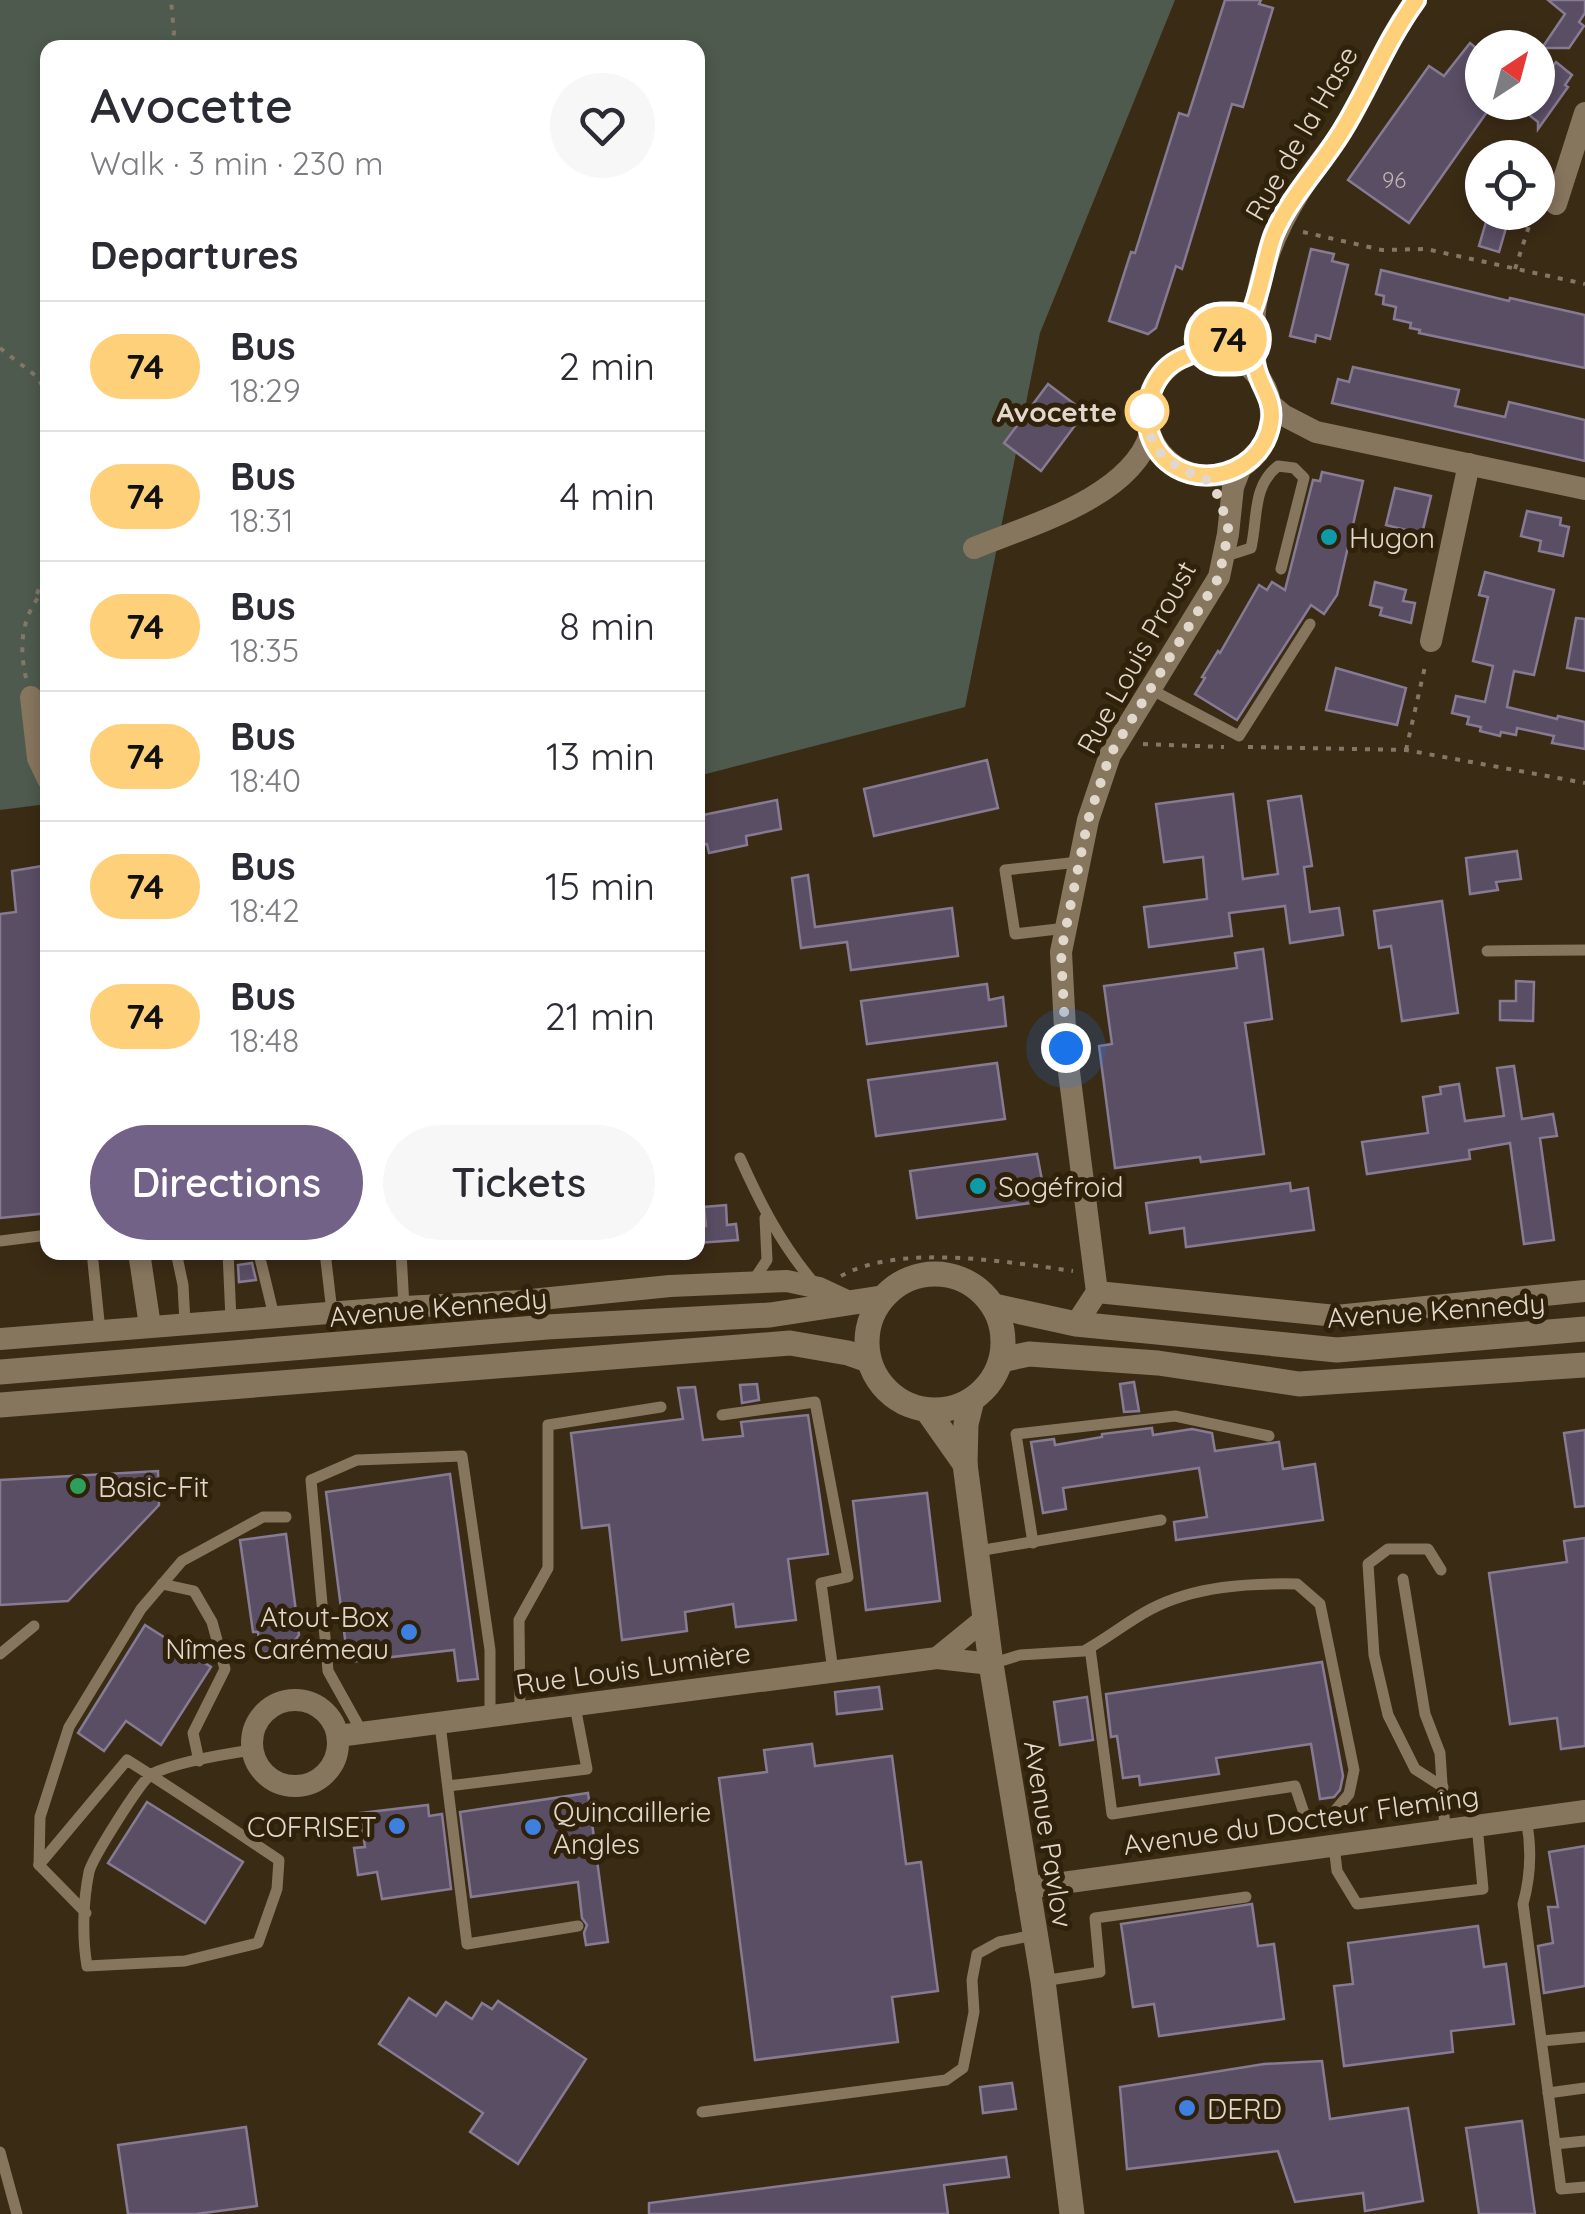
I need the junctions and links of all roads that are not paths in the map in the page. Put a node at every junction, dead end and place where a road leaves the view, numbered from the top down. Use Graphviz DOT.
graph roads {
  1 [pos="1416,0"];
  2 [pos="1585,113"];
  3 [pos="1556,204"];
  4 [pos="1254,304"];
  5 [pos="1204,352"];
  6 [pos="1258,374"];
  7 [pos="1270,404"];
  8 [pos="1316,432"];
  9 [pos="1150,435"];
  10 [pos="1263,447"];
  11 [pos="1172,462"];
  12 [pos="1469,464"];
  13 [pos="1132,469"];
  14 [pos="1240,469"];
  15 [pos="1204,477"];
  16 [pos="1585,489"];
  17 [pos="1228,524"];
  18 [pos="974,548"];
  19 [pos="1223,557"];
  20 [pos="1281,569"];
  21 [pos="1310,624"];
  22 [pos="1431,641"];
  23 [pos="1152,690"];
  24 [pos="31,697"];
  25 [pos="40,762"];
  26 [pos="1080,862"];
  27 [pos="1066,928"];
  28 [pos="1585,950"];
  29 [pos="1486,951"];
  30 [pos="740,1158"];
  31 [pos="765,1214"];
  32 [pos="40,1236"];
  33 [pos="0,1241"];
  34 [pos="93,1260"];
  35 [pos="140,1260"];
  36 [pos="178,1260"];
  37 [pos="228,1260"];
  38 [pos="260,1260"];
  39 [pos="326,1260"];
  40 [pos="401,1260"];
  41 [pos="753,1282"];
  42 [pos="1096,1283"];
  43 [pos="819,1288"];
  44 [pos="1585,1291"];
  45 [pos="881,1298"];
  46 [pos="849,1302"];
  47 [pos="994,1306"];
  48 [pos="404,1307"];
  49 [pos="332,1312"];
  50 [pos="274,1316"];
  51 [pos="231,1320"];
  52 [pos="186,1323"];
  53 [pos="1076,1324"];
  54 [pos="150,1326"];
  55 [pos="1585,1329"];
  56 [pos="100,1331"];
  57 [pos="0,1339"];
  58 [pos="868,1360"];
  59 [pos="1001,1360"];
  60 [pos="1585,1365"];
  61 [pos="0,1372"];
  62 [pos="972,1400"];
  63 [pos="0,1406"];
  64 [pos="661,1407"];
  65 [pos="926,1410"];
  66 [pos="722,1415"];
  67 [pos="1268,1436"];
  68 [pos="965,1464"];
  69 [pos="286,1518"];
  70 [pos="1161,1520"];
  71 [pos="1033,1543"];
  72 [pos="978,1551"];
  73 [pos="1441,1570"];
  74 [pos="1403,1579"];
  75 [pos="162,1584"];
  76 [pos="986,1618"];
  77 [pos="34,1626"];
  78 [pos="1090,1648"];
  79 [pos="0,1654"];
  80 [pos="936,1658"];
  81 [pos="991,1664"];
  82 [pos="833,1671"];
  83 [pos="574,1706"];
  84 [pos="520,1714"];
  85 [pos="490,1718"];
  86 [pos="440,1724"];
  87 [pos="362,1733"];
  88 [pos="338,1736"];
  89 [pos="252,1750"];
  90 [pos="199,1761"];
  91 [pos="150,1774"];
  92 [pos="448,1786"];
  93 [pos="1443,1787"];
  94 [pos="1585,1810"];
  95 [pos="1526,1819"];
  96 [pos="1477,1826"];
  97 [pos="1445,1830"];
  98 [pos="1334,1846"];
  99 [pos="39,1865"];
  100 [pos="1026,1888"];
  101 [pos="1246,1896"];
  102 [pos="86,1913"];
  103 [pos="578,1926"];
  104 [pos="1035,1936"];
  105 [pos="1043,1981"];
  106 [pos="1585,2037"];
  107 [pos="1542,2041"];
  108 [pos="1585,2088"];
  109 [pos="1548,2092"];
  110 [pos="702,2112"];
  111 [pos="1585,2141"];
  112 [pos="1555,2144"];
  113 [pos="0,2152"];
  114 [pos="1585,2187"];
  115 [pos="18,2214"];
  116 [pos="1072,2214"];
  1 -- 4 [label="street, Rue de la Hase"];
  2 -- 3 [label="street"];
  4 -- 5 [label="street"];
  4 -- 6 [label="street"];
  5 -- 6 [label="street"];
  5 -- 9 [label="street"];
  6 -- 7 [label="street"];
  7 -- 8 [label="street"];
  7 -- 10 [label="street"];
  8 -- 10 [label="street"];
  8 -- 12 [label="street"];
  9 -- 11 [label="street"];
  9 -- 13 [label="street"];
  10 -- 14 [label="street"];
  11 -- 13 [label="street"];
  11 -- 15 [label="street"];
  12 -- 16 [label="street"];
  12 -- 22 [label="street"];
  13 -- 18 [label="street"];
  14 -- 15 [label="street"];
  14 -- 17 [label="street, Rue Louis Proust"];
  15 -- 17 [label="street"];
  17 -- 19 [label="street, Rue Louis Proust"];
  19 -- 20 [label="lane"];
  19 -- 23 [label="street, Rue Louis Proust"];
  21 -- 23 [label="lane"];
  23 -- 26 [label="street, Rue Louis Proust"];
  24 -- 25 [label="street"];
  26 -- 27 [label="street, Rue Louis Proust"];
  26 -- 27 [label="lane"];
  27 -- 42 [label="street, Rue Louis Proust"];
  28 -- 29 [label="lane"];
  30 -- 31 [label="lane"];
  31 -- 41 [label="lane"];
  31 -- 43 [label="lane"];
  32 -- 33 [label="lane"];
  34 -- 56 [label="lane"];
  35 -- 54 [label="street"];
  36 -- 52 [label="lane"];
  37 -- 51 [label="lane"];
  38 -- 50 [label="lane"];
  39 -- 49 [label="lane"];
  40 -- 48 [label="lane"];
  41 -- 43 [label="street"];
  41 -- 48 [label="street"];
  42 -- 44 [label="street"];
  42 -- 53 [label="street"];
  43 -- 46 [label="street"];
  45 -- 46 [label="main road, Avenue Kennedy"];
  45 -- 47 [label="main road"];
  45 -- 58 [label="main road"];
  46 -- 61 [label="main road, Avenue Kennedy"];
  47 -- 53 [label="main road, Avenue Kennedy"];
  47 -- 59 [label="main road"];
  48 -- 49 [label="street"];
  49 -- 50 [label="street"];
  50 -- 51 [label="street"];
  51 -- 52 [label="street"];
  52 -- 54 [label="street"];
  53 -- 55 [label="main road, Avenue Kennedy"];
  54 -- 56 [label="street"];
  56 -- 57 [label="street"];
  58 -- 63 [label="main road"];
  58 -- 65 [label="main road"];
  59 -- 60 [label="main road"];
  59 -- 62 [label="main road"];
  62 -- 65 [label="main road"];
  62 -- 68 [label="main road, Avenue Pavlov"];
  64 -- 84 [label="lane"];
  65 -- 68 [label="main road, Avenue Pavlov"];
  66 -- 82 [label="lane"];
  67 -- 71 [label="lane"];
  68 -- 72 [label="main road, Avenue Pavlov"];
  69 -- 75 [label="lane"];
  70 -- 71 [label="lane"];
  71 -- 72 [label="lane"];
  72 -- 76 [label="main road, Avenue Pavlov"];
  73 -- 93 [label="lane"];
  74 -- 93 [label="lane"];
  75 -- 90 [label="lane"];
  75 -- 99 [label="lane"];
  76 -- 80 [label="street"];
  76 -- 81 [label="main road, Avenue Pavlov"];
  77 -- 79 [label="lane"];
  78 -- 78 [label="lane"];
  78 -- 81 [label="lane"];
  80 -- 81 [label="street, Rue Louis Lumière"];
  80 -- 82 [label="street, Rue Louis Lumière"];
  81 -- 100 [label="main road, Avenue Pavlov"];
  82 -- 83 [label="street, Rue Louis Lumière"];
  83 -- 84 [label="street, Rue Louis Lumière"];
  83 -- 92 [label="lane"];
  84 -- 85 [label="street, Rue Louis Lumière"];
  85 -- 86 [label="street, Rue Louis Lumière"];
  85 -- 87 [label="lane"];
  86 -- 87 [label="street, Rue Louis Lumière"];
  86 -- 92 [label="lane"];
  87 -- 88 [label="street, Rue Louis Lumière"];
  88 -- 89 [label="street"];
  88 -- 89 [label="street"];
  89 -- 90 [label="lane"];
  90 -- 91 [label="lane"];
  91 -- 99 [label="lane"];
  91 -- 102 [label="lane"];
  91 -- 102 [label="lane"];
  92 -- 103 [label="lane"];
  93 -- 97 [label="lane"];
  94 -- 95 [label="street, Avenue du Docteur Fleming"];
  95 -- 96 [label="street, Avenue du Docteur Fleming"];
  95 -- 107 [label="lane"];
  96 -- 97 [label="street, Avenue du Docteur Fleming"];
  96 -- 98 [label="lane"];
  97 -- 98 [label="street, Avenue du Docteur Fleming"];
  98 -- 100 [label="street, Avenue du Docteur Fleming"];
  99 -- 102 [label="lane"];
  100 -- 104 [label="main road, Avenue Pavlov"];
  101 -- 105 [label="lane"];
  104 -- 105 [label="main road, Avenue Pavlov"];
  104 -- 110 [label="lane"];
  105 -- 116 [label="main road, Avenue Pavlov"];
  106 -- 107 [label="lane"];
  107 -- 109 [label="lane"];
  108 -- 109 [label="lane"];
  109 -- 112 [label="lane"];
  111 -- 112 [label="lane"];
  112 -- 114 [label="lane"];
  113 -- 115 [label="lane"];
}
